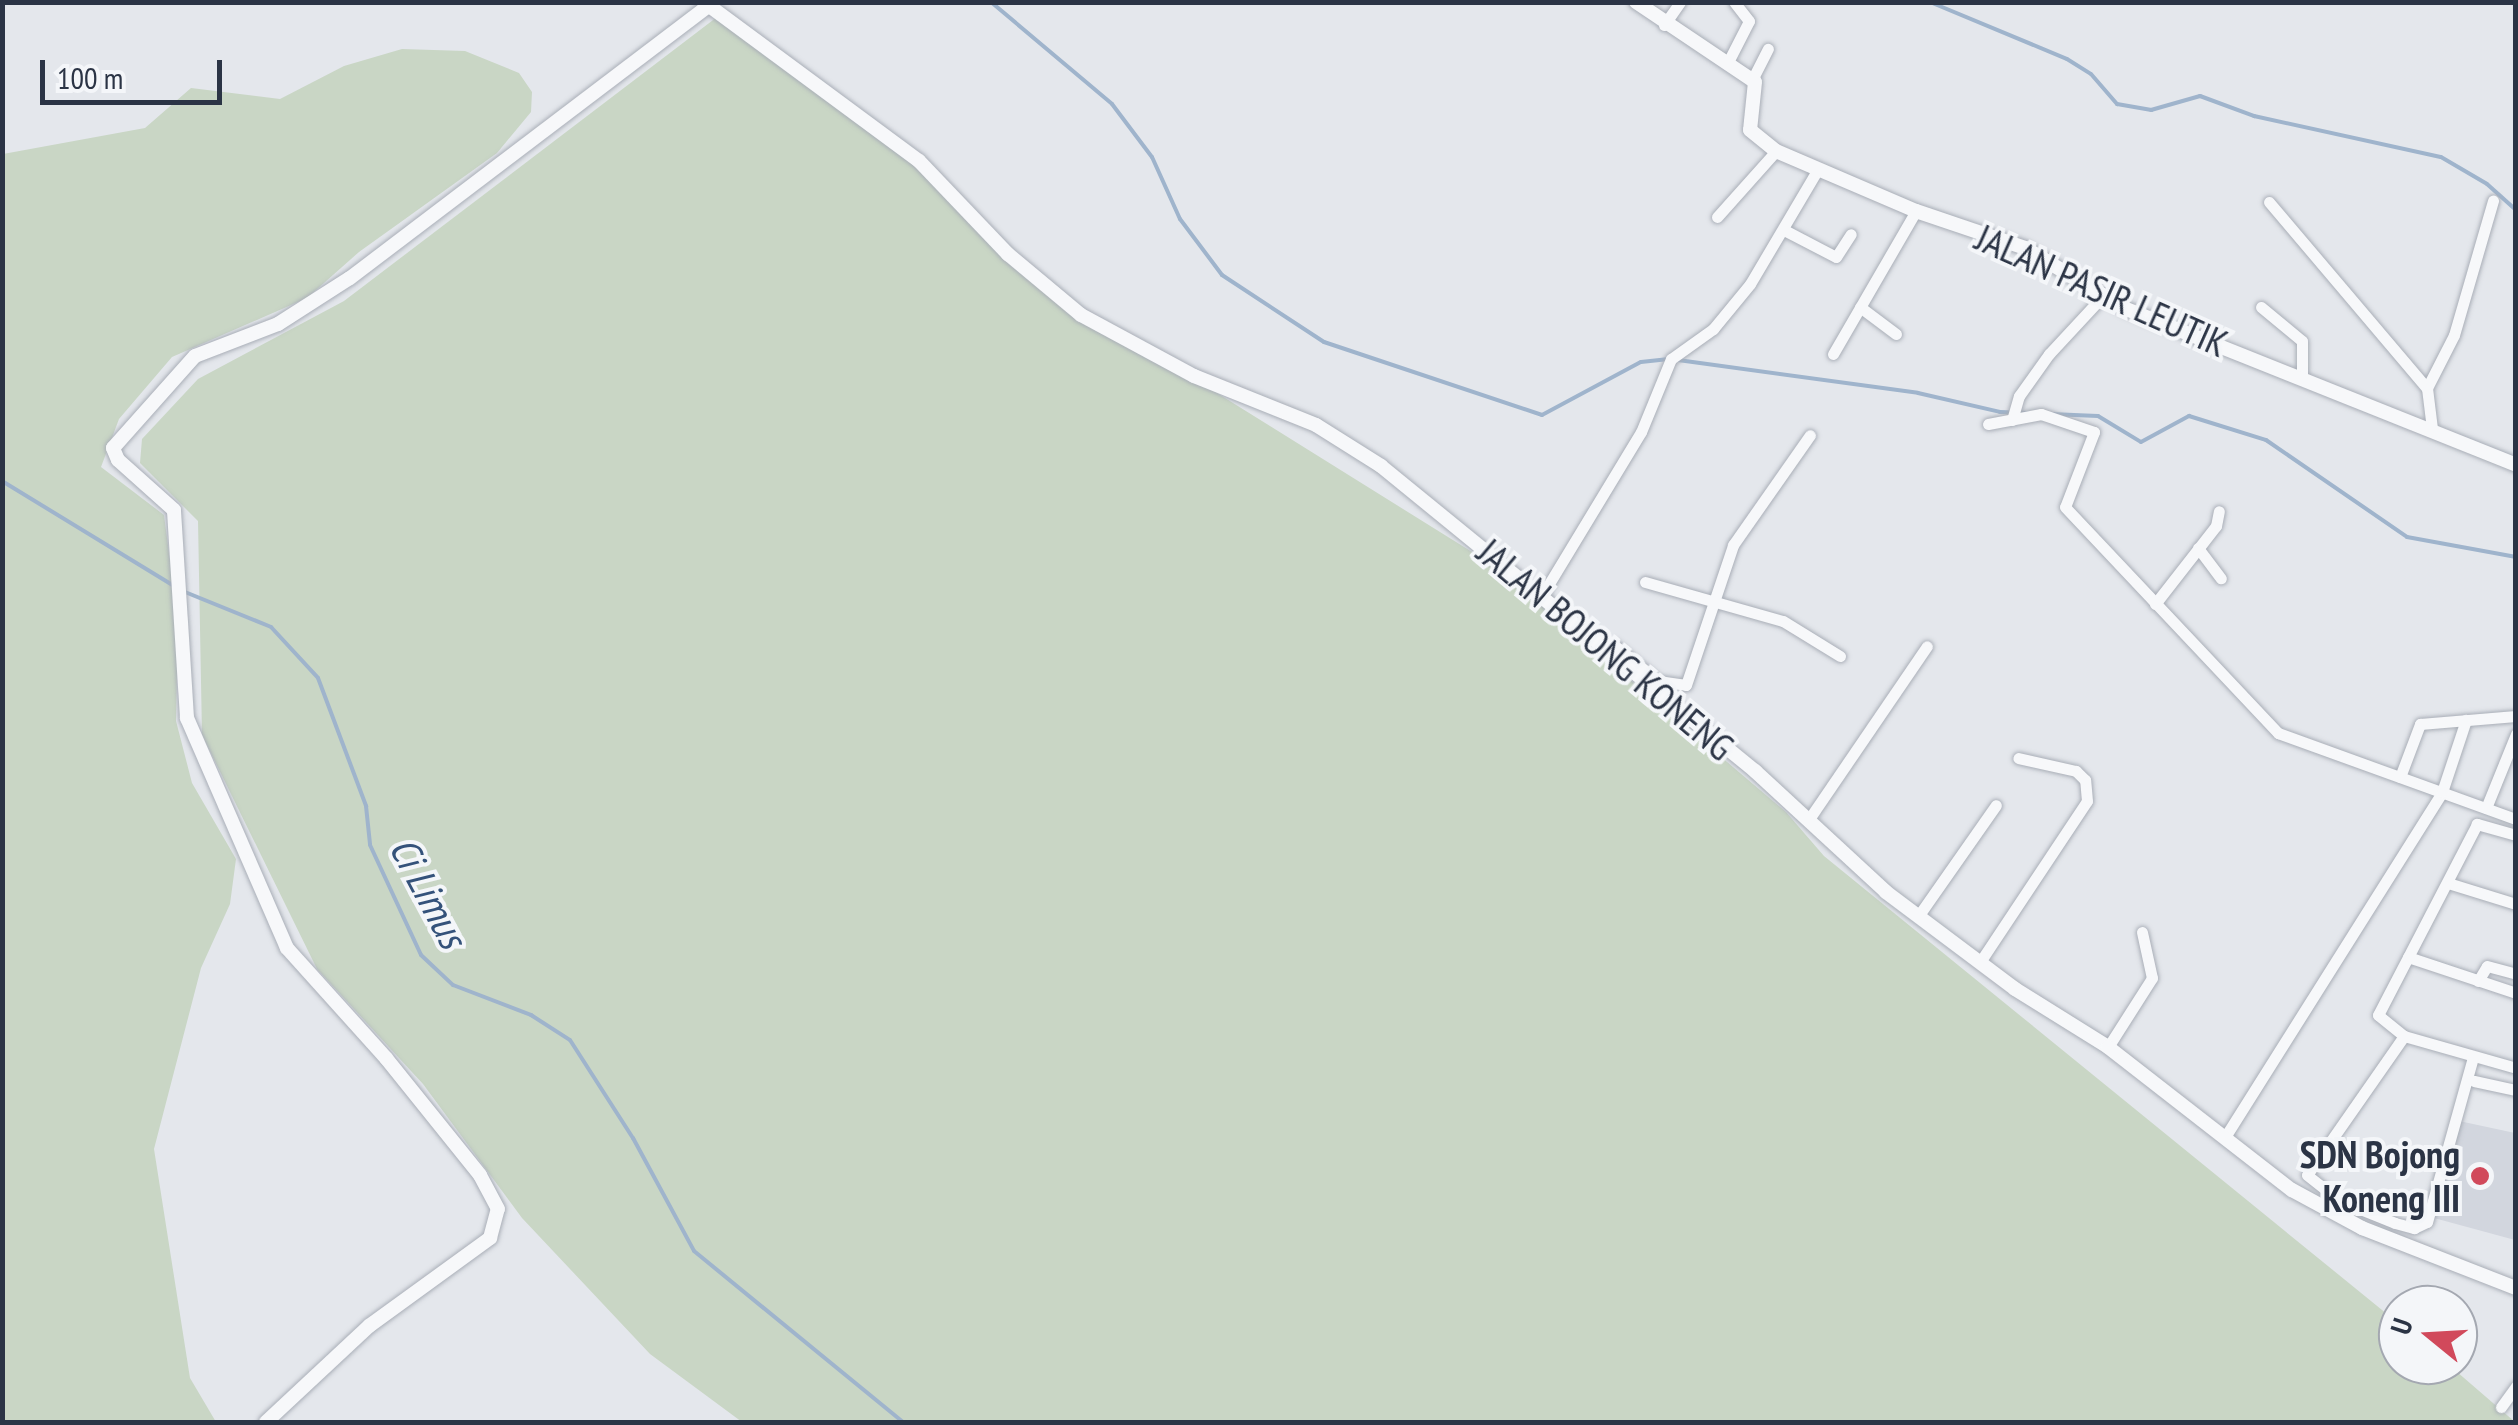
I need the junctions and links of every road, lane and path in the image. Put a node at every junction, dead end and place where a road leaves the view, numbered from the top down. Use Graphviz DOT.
graph roads {
  1 [pos="1636,2"];
  2 [pos="1680,2"];
  3 [pos="1734,2"];
  4 [pos="706,4"];
  5 [pos="1750,7"];
  6 [pos="1664,25"];
  7 [pos="1768,49"];
  8 [pos="1727,64"];
  9 [pos="1752,80"];
  10 [pos="1776,151"];
  11 [pos="1818,168"];
  12 [pos="2493,201"];
  13 [pos="2269,202"];
  14 [pos="1916,212"];
  15 [pos="1717,217"];
  16 [pos="1786,230"];
  17 [pos="1851,234"];
  18 [pos="2102,297"];
  19 [pos="1860,307"];
  20 [pos="2261,307"];
  21 [pos="1896,334"];
  22 [pos="1833,354"];
  23 [pos="2302,377"];
  24 [pos="2428,388"];
  25 [pos="2012,419"];
  26 [pos="1988,424"];
  27 [pos="2432,429"];
  28 [pos="1810,435"];
  29 [pos="2516,465"];
  30 [pos="2219,511"];
  31 [pos="2198,548"];
  32 [pos="2221,578"];
  33 [pos="1645,582"];
  34 [pos="1540,597"];
  35 [pos="1715,599"];
  36 [pos="2155,604"];
  37 [pos="1598,646"];
  38 [pos="1927,646"];
  39 [pos="1840,656"];
  40 [pos="2516,716"];
  41 [pos="2466,720"];
  42 [pos="2516,734"];
  43 [pos="2018,758"];
  44 [pos="2400,777"];
  45 [pos="2442,792"];
  46 [pos="1996,806"];
  47 [pos="2486,808"];
  48 [pos="1809,818"];
  49 [pos="2516,818"];
  50 [pos="2516,835"];
  51 [pos="2448,883"];
  52 [pos="2516,904"];
  53 [pos="1919,915"];
  54 [pos="2142,932"];
  55 [pos="2408,957"];
  56 [pos="1980,962"];
  57 [pos="2516,974"];
  58 [pos="2478,980"];
  59 [pos="2516,993"];
  60 [pos="2404,1036"];
  61 [pos="2108,1047"];
  62 [pos="2473,1057"];
  63 [pos="2516,1068"];
  64 [pos="2474,1081"];
  65 [pos="2516,1090"];
  66 [pos="2225,1137"];
  67 [pos="2516,1288"];
  68 [pos="2516,1386"];
  69 [pos="2500,1407"];
  70 [pos="266,1422"];
  1 -- 6 [label="street"];
  2 -- 6 [label="street"];
  3 -- 5 [label="street"];
  4 -- 34 [label="street, JALAN BOJONG KONENG"];
  4 -- 70 [label="street"];
  5 -- 8 [label="street"];
  6 -- 8 [label="street"];
  7 -- 9 [label="street"];
  8 -- 9 [label="street"];
  9 -- 10 [label="street, JALAN PASIR LEUTIK"];
  10 -- 11 [label="street, JALAN PASIR LEUTIK"];
  10 -- 15 [label="street"];
  11 -- 14 [label="street, JALAN PASIR LEUTIK"];
  11 -- 16 [label="street"];
  12 -- 24 [label="street"];
  13 -- 24 [label="street"];
  14 -- 18 [label="street, JALAN PASIR LEUTIK"];
  14 -- 19 [label="street"];
  16 -- 17 [label="street"];
  16 -- 34 [label="street"];
  18 -- 23 [label="street, JALAN PASIR LEUTIK"];
  18 -- 25 [label="street"];
  19 -- 21 [label="street"];
  19 -- 22 [label="street"];
  20 -- 23 [label="street"];
  23 -- 27 [label="street, JALAN PASIR LEUTIK"];
  24 -- 27 [label="street"];
  25 -- 26 [label="street"];
  25 -- 36 [label="street"];
  27 -- 29 [label="street, JALAN PASIR LEUTIK"];
  28 -- 35 [label="street"];
  30 -- 31 [label="street"];
  31 -- 32 [label="street"];
  31 -- 36 [label="street"];
  33 -- 35 [label="street"];
  34 -- 37 [label="street, JALAN BOJONG KONENG"];
  35 -- 37 [label="street"];
  35 -- 39 [label="street"];
  36 -- 44 [label="street"];
  37 -- 48 [label="street, JALAN BOJONG KONENG"];
  38 -- 48 [label="street"];
  40 -- 41 [label="street"];
  41 -- 44 [label="street"];
  41 -- 45 [label="street"];
  42 -- 47 [label="street"];
  43 -- 56 [label="street"];
  44 -- 45 [label="street"];
  45 -- 47 [label="street"];
  45 -- 66 [label="street"];
  46 -- 53 [label="street"];
  47 -- 49 [label="street"];
  48 -- 53 [label="street, JALAN BOJONG KONENG"];
  50 -- 51 [label="street"];
  51 -- 52 [label="street"];
  51 -- 55 [label="street"];
  53 -- 56 [label="street, JALAN BOJONG KONENG"];
  54 -- 61 [label="street"];
  55 -- 58 [label="street"];
  55 -- 60 [label="street"];
  56 -- 61 [label="street, JALAN BOJONG KONENG"];
  57 -- 58 [label="street"];
  58 -- 59 [label="street"];
  60 -- 62 [label="street"];
  60 -- 62 [label="street"];
  61 -- 66 [label="street, JALAN BOJONG KONENG"];
  62 -- 63 [label="street"];
  64 -- 65 [label="street"];
  66 -- 67 [label="street, JALAN BOJONG KONENG"];
  68 -- 69 [label="street"];
}
